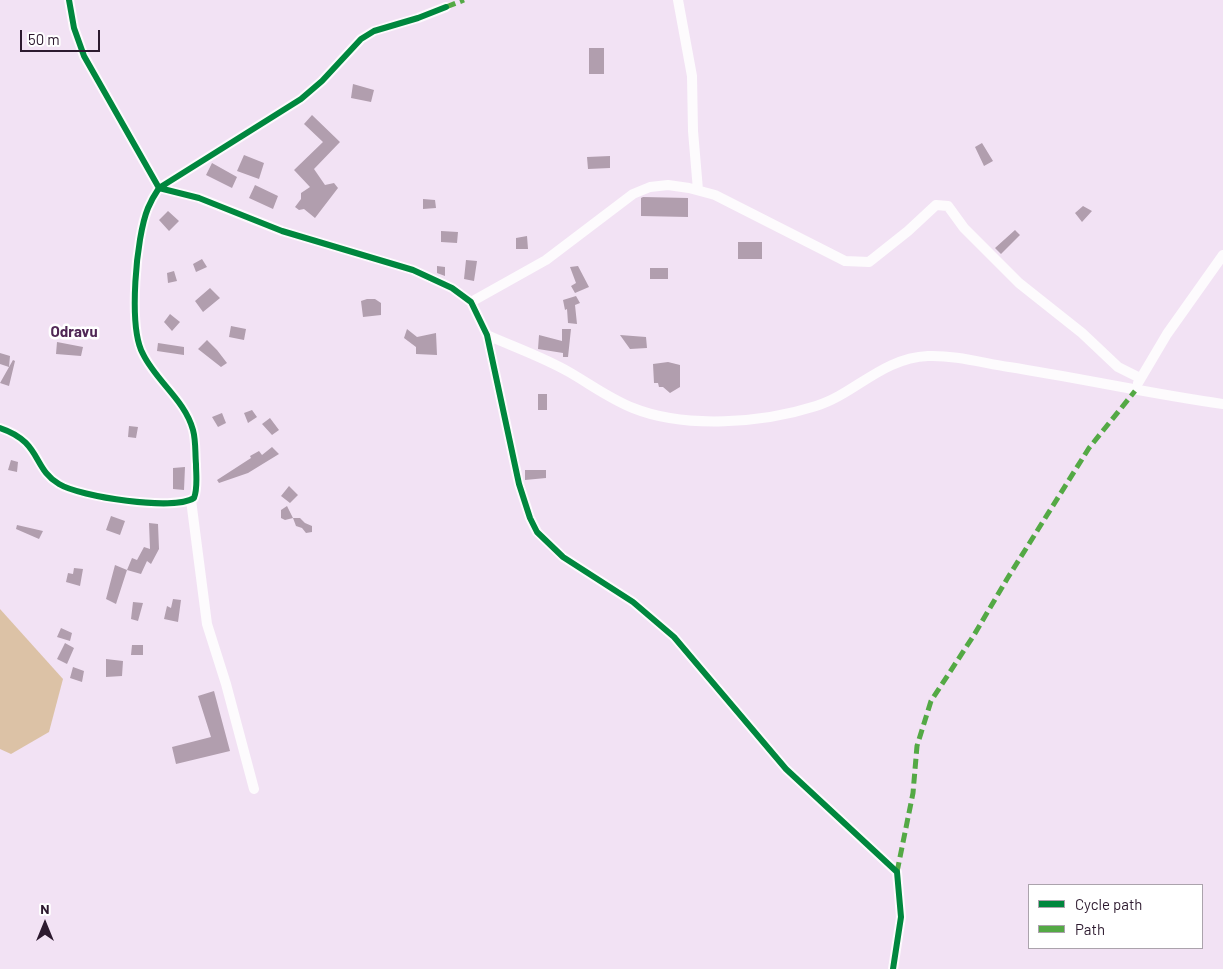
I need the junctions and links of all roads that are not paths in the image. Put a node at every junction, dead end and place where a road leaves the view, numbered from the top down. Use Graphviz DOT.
graph roads {
  1 [pos="69,0"];
  2 [pos="678,0"];
  3 [pos="446,7"];
  4 [pos="159,188"];
  5 [pos="698,190"];
  6 [pos="1223,255"];
  7 [pos="472,302"];
  8 [pos="487,335"];
  9 [pos="1140,378"];
  10 [pos="1135,391"];
  11 [pos="1223,404"];
  12 [pos="0,428"];
  13 [pos="191,500"];
  14 [pos="254,789"];
  15 [pos="893,969"];
  1 -- 4 [label="street"];
  2 -- 5 [label="street"];
  3 -- 4 [label="street"];
  4 -- 7 [label="street"];
  4 -- 13 [label="street"];
  5 -- 7 [label="street"];
  5 -- 9 [label="street"];
  6 -- 9 [label="street"];
  7 -- 8 [label="street"];
  8 -- 10 [label="street"];
  8 -- 15 [label="street"];
  9 -- 10 [label="street"];
  10 -- 11 [label="street"];
  12 -- 13 [label="street"];
  13 -- 14 [label="street"];
}
